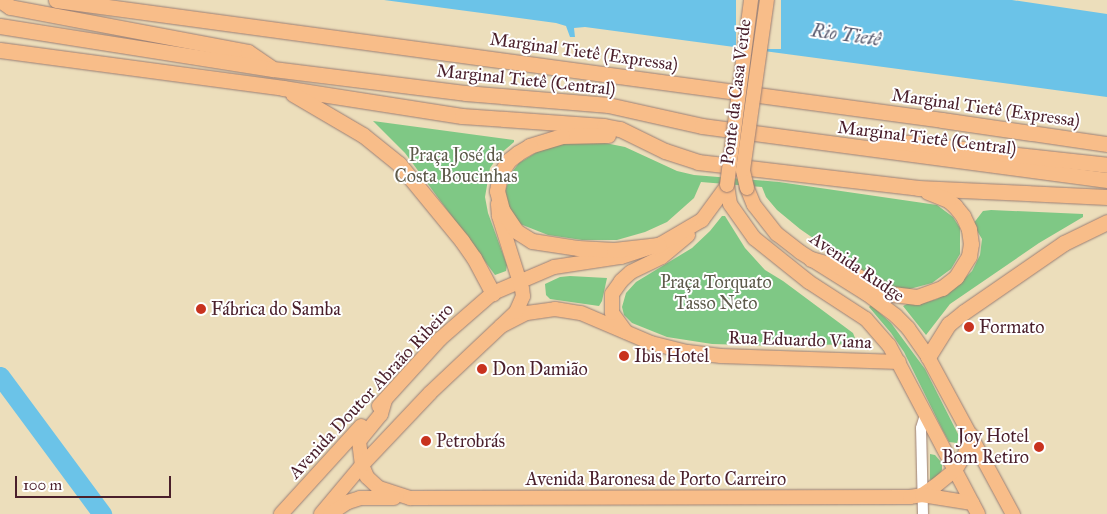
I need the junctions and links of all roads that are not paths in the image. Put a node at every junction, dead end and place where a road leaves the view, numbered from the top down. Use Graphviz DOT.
graph roads {
  1 [pos="0,0"];
  2 [pos="56,0"];
  3 [pos="751,0"];
  4 [pos="767,0"];
  5 [pos="0,26"];
  6 [pos="0,50"];
  7 [pos="272,69"];
  8 [pos="283,88"];
  9 [pos="647,141"];
  10 [pos="1107,144"];
  11 [pos="865,149"];
  12 [pos="1107,165"];
  13 [pos="1107,180"];
  14 [pos="727,185"];
  15 [pos="747,188"];
  16 [pos="918,188"];
  17 [pos="497,191"];
  18 [pos="1107,197"];
  19 [pos="702,220"];
  20 [pos="1107,222"];
  21 [pos="659,245"];
  22 [pos="810,259"];
  23 [pos="520,280"];
  24 [pos="493,294"];
  25 [pos="501,326"];
  26 [pos="626,333"];
  27 [pos="928,357"];
  28 [pos="899,362"];
  29 [pos="385,400"];
  30 [pos="925,415"];
  31 [pos="971,435"];
  32 [pos="362,465"];
  33 [pos="956,470"];
  34 [pos="922,495"];
  35 [pos="410,498"];
  36 [pos="975,509"];
  37 [pos="281,514"];
  38 [pos="321,514"];
  39 [pos="330,514"];
  40 [pos="923,514"];
  41 [pos="1013,514"];
  1 -- 7 [label="highway"];
  2 -- 10 [label="highway, Marginal Tietê (Expressa)"];
  3 -- 14 [label="main road, Ponte da Casa Verde, bridge"];
  4 -- 15 [label="main road, Ponte da Casa Verde, bridge"];
  5 -- 7 [label="highway, Marginal Tietê (Central)"];
  6 -- 8 [label="highway"];
  7 -- 11 [label="highway, Marginal Tietê (Central)"];
  8 -- 9 [label="highway"];
  8 -- 24 [label="highway"];
  9 -- 16 [label="highway"];
  9 -- 17 [label="highway"];
  11 -- 12 [label="highway"];
  11 -- 13 [label="highway, Marginal Tietê (Central)"];
  14 -- 19 [label="main road, Avenida Doutor Abraão Ribeiro"];
  14 -- 28 [label="main road"];
  15 -- 22 [label="main road, Avenida Rudge"];
  16 -- 18 [label="highway"];
  16 -- 22 [label="highway"];
  17 -- 21 [label="highway"];
  17 -- 23 [label="main road"];
  19 -- 21 [label="main road, Avenida Doutor Abraão Ribeiro"];
  19 -- 26 [label="main road"];
  20 -- 27 [label="highway"];
  21 -- 23 [label="main road, Avenida Doutor Abraão Ribeiro"];
  22 -- 27 [label="main road, Avenida Rudge"];
  23 -- 24 [label="main road, Avenida Doutor Abraão Ribeiro"];
  23 -- 25 [label="main road"];
  24 -- 29 [label="main road, Avenida Doutor Abraão Ribeiro"];
  25 -- 26 [label="main road, Rua Eduardo Viana"];
  25 -- 32 [label="main road"];
  26 -- 28 [label="main road, Rua Eduardo Viana"];
  27 -- 31 [label="main road, Avenida Rudge"];
  28 -- 30 [label="main road"];
  29 -- 32 [label="main road"];
  29 -- 37 [label="main road, Avenida Doutor Abraão Ribeiro"];
  30 -- 33 [label="main road"];
  30 -- 34 [label="street"];
  31 -- 33 [label="main road"];
  31 -- 41 [label="main road, Avenida Rudge"];
  32 -- 35 [label="main road, Avenida Baronesa de Porto Carreiro"];
  32 -- 38 [label="main road"];
  33 -- 34 [label="main road, Avenida Baronesa de Porto Carreiro"];
  33 -- 36 [label="main road"];
  34 -- 35 [label="main road, Avenida Baronesa de Porto Carreiro"];
  34 -- 36 [label="main road"];
  34 -- 40 [label="street"];
  35 -- 39 [label="main road"];
}
